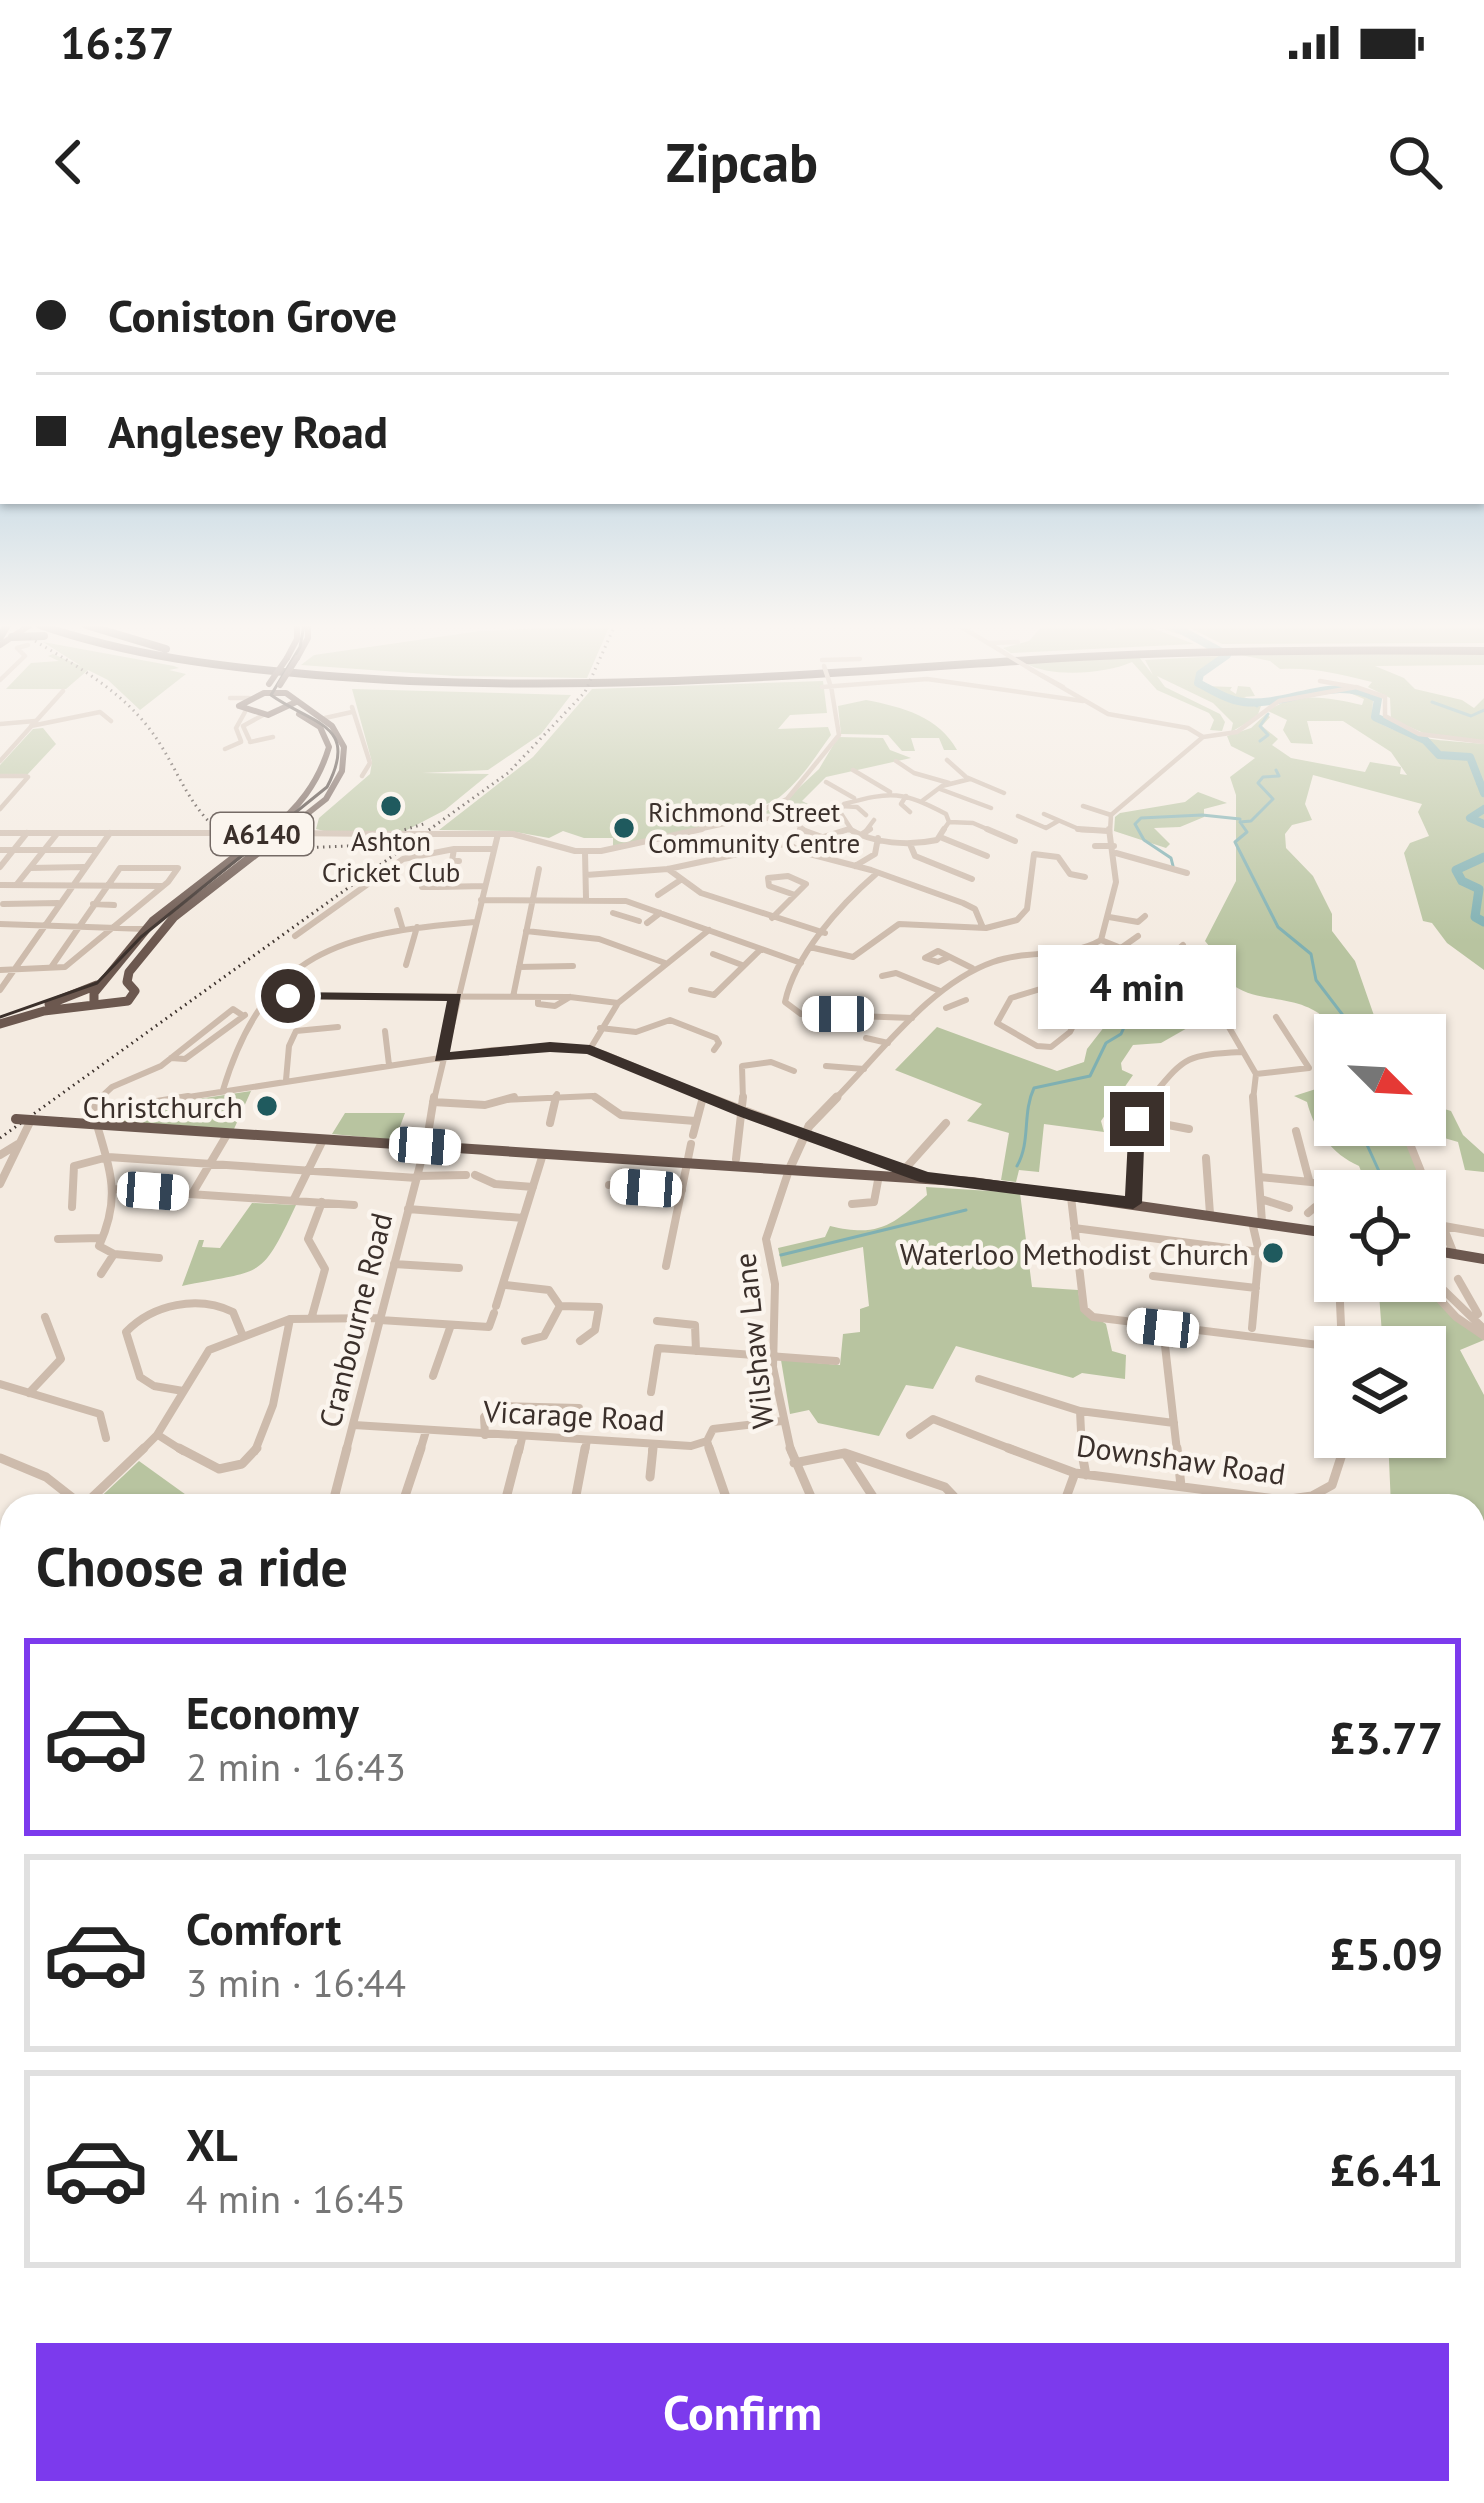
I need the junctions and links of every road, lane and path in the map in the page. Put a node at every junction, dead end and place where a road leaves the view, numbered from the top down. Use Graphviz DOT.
graph roads {
  1 [pos="1194,730"];
  2 [pos="28,731"];
  3 [pos="238,731"];
  4 [pos="244,731"];
  5 [pos="322,731"];
  6 [pos="335,731"];
  7 [pos="359,731"];
  8 [pos="838,731"];
  9 [pos="1197,731"];
  10 [pos="1239,731"];
  11 [pos="1411,731"];
  12 [pos="1215,734"];
  13 [pos="273,736"];
  14 [pos="1203,737"];
  15 [pos="246,741"];
  16 [pos="1484,742"];
  17 [pos="225,749"];
  18 [pos="947,760"];
  19 [pos="0,761"];
  20 [pos="896,761"];
  21 [pos="853,770"];
  22 [pos="0,776"];
  23 [pos="362,776"];
  24 [pos="970,779"];
  25 [pos="826,782"];
  26 [pos="949,783"];
  27 [pos="940,788"];
  28 [pos="890,792"];
  29 [pos="1004,793"];
  30 [pos="907,795"];
  31 [pos="854,798"];
  32 [pos="920,801"];
  33 [pos="1083,806"];
  34 [pos="841,808"];
  35 [pos="991,808"];
  36 [pos="0,809"];
  37 [pos="910,812"];
  38 [pos="1044,814"];
  39 [pos="866,815"];
  40 [pos="1111,815"];
  41 [pos="1018,816"];
  42 [pos="756,819"];
  43 [pos="791,819"];
  44 [pos="874,820"];
  45 [pos="1059,820"];
  46 [pos="300,822"];
  47 [pos="949,822"];
  48 [pos="703,828"];
  49 [pos="756,829"];
  50 [pos="849,829"];
  51 [pos="1108,831"];
  52 [pos="0,833"];
  53 [pos="28,833"];
  54 [pos="57,833"];
  55 [pos="110,833"];
  56 [pos="244,833"];
  57 [pos="262,833"];
  58 [pos="284,833"];
  59 [pos="310,834"];
  60 [pos="498,834"];
  61 [pos="860,836"];
  62 [pos="940,837"];
  63 [pos="711,838"];
  64 [pos="878,838"];
  65 [pos="657,840"];
  66 [pos="1015,841"];
  67 [pos="250,843"];
  68 [pos="910,844"];
  69 [pos="1095,846"];
  70 [pos="454,849"];
  71 [pos="494,849"];
  72 [pos="0,850"];
  73 [pos="14,850"];
  74 [pos="44,850"];
  75 [pos="98,850"];
  76 [pos="665,850"];
  77 [pos="1115,850"];
  78 [pos="585,852"];
  79 [pos="987,856"];
  80 [pos="459,861"];
  81 [pos="855,866"];
  82 [pos="0,867"];
  83 [pos="86,867"];
  84 [pos="30,868"];
  85 [pos="538,869"];
  86 [pos="668,869"];
  87 [pos="1187,873"];
  88 [pos="876,874"];
  89 [pos="586,875"];
  90 [pos="1085,877"];
  91 [pos="972,880"];
  92 [pos="679,881"];
  93 [pos="0,885"];
  94 [pos="72,886"];
  95 [pos="106,886"];
  96 [pos="163,886"];
  97 [pos="436,886"];
  98 [pos="484,886"];
  99 [pos="15,887"];
  100 [pos="797,895"];
  101 [pos="658,896"];
  102 [pos="586,898"];
  103 [pos="532,899"];
  104 [pos="481,900"];
  105 [pos="59,903"];
  106 [pos="93,904"];
  107 [pos="1,905"];
  108 [pos="114,905"];
  109 [pos="640,905"];
  110 [pos="397,910"];
  111 [pos="661,912"];
  112 [pos="613,914"];
  113 [pos="1145,916"];
  114 [pos="626,917"];
  115 [pos="1108,917"];
  116 [pos="772,918"];
  117 [pos="475,922"];
  118 [pos="0,924"];
  119 [pos="44,924"];
  120 [pos="80,924"];
  121 [pos="117,925"];
  122 [pos="417,928"];
  123 [pos="983,928"];
  124 [pos="146,929"];
  125 [pos="403,930"];
  126 [pos="709,930"];
  127 [pos="526,931"];
  128 [pos="825,933"];
  129 [pos="295,936"];
  130 [pos="1138,936"];
  131 [pos="1101,940"];
  132 [pos="1183,945"];
  133 [pos="814,948"];
  134 [pos="1120,948"];
  135 [pos="761,949"];
  136 [pos="1070,952"];
  137 [pos="713,954"];
  138 [pos="1136,954"];
  139 [pos="129,956"];
  140 [pos="950,956"];
  141 [pos="666,963"];
  142 [pos="800,963"];
  143 [pos="406,965"];
  144 [pos="742,965"];
  145 [pos="56,966"];
  146 [pos="573,966"];
  147 [pos="519,967"];
  148 [pos="972,968"];
  149 [pos="1206,968"];
  150 [pos="0,970"];
  151 [pos="14,970"];
  152 [pos="1115,975"];
  153 [pos="882,976"];
  154 [pos="1141,983"];
  155 [pos="128,984"];
  156 [pos="1223,986"];
  157 [pos="99,989"];
  158 [pos="0,990"];
  159 [pos="691,990"];
  160 [pos="940,992"];
  161 [pos="266,996"];
  162 [pos="456,997"];
  163 [pos="512,997"];
  164 [pos="1088,997"];
  165 [pos="931,1000"];
  166 [pos="967,1000"];
  167 [pos="94,1003"];
  168 [pos="618,1003"];
  169 [pos="41,1006"];
  170 [pos="247,1015"];
  171 [pos="1276,1016"];
  172 [pos="0,1018"];
  173 [pos="912,1018"];
  174 [pos="338,1028"];
  175 [pos="600,1028"];
  176 [pos="385,1031"];
  177 [pos="866,1038"];
  178 [pos="888,1043"];
  179 [pos="590,1049"];
  180 [pos="714,1050"];
  181 [pos="1242,1052"];
  182 [pos="172,1058"];
  183 [pos="441,1058"];
  184 [pos="389,1066"];
  185 [pos="826,1066"];
  186 [pos="864,1069"];
  187 [pos="794,1071"];
  188 [pos="1256,1074"];
  189 [pos="286,1080"];
  190 [pos="223,1090"];
  191 [pos="556,1094"];
  192 [pos="703,1097"];
  193 [pos="433,1102"];
  194 [pos="744,1112"];
  195 [pos="2,1118"];
  196 [pos="1137,1119"];
  197 [pos="96,1120"];
  198 [pos="695,1121"];
  199 [pos="550,1123"];
  200 [pos="946,1123"];
  201 [pos="28,1126"];
  202 [pos="1189,1129"];
  203 [pos="1297,1131"];
  204 [pos="228,1133"];
  205 [pos="806,1135"];
  206 [pos="323,1138"];
  207 [pos="19,1143"];
  208 [pos="426,1143"];
  209 [pos="543,1154"];
  210 [pos="0,1155"];
  211 [pos="108,1157"];
  212 [pos="1206,1158"];
  213 [pos="736,1159"];
  214 [pos="209,1164"];
  215 [pos="687,1164"];
  216 [pos="308,1170"];
  217 [pos="789,1170"];
  218 [pos="904,1170"];
  219 [pos="879,1175"];
  220 [pos="417,1177"];
  221 [pos="1260,1177"];
  222 [pos="926,1178"];
  223 [pos="1309,1180"];
  224 [pos="1314,1181"];
  225 [pos="0,1184"];
  226 [pos="609,1185"];
  227 [pos="533,1187"];
  228 [pos="115,1189"];
  229 [pos="682,1190"];
  230 [pos="192,1194"];
  231 [pos="1070,1195"];
  232 [pos="1261,1198"];
  233 [pos="293,1201"];
  234 [pos="322,1202"];
  235 [pos="1133,1203"];
  236 [pos="852,1204"];
  237 [pos="354,1205"];
  238 [pos="72,1207"];
  239 [pos="1289,1208"];
  240 [pos="1314,1208"];
  241 [pos="408,1209"];
  242 [pos="1308,1213"];
  243 [pos="1210,1214"];
  244 [pos="523,1218"];
  245 [pos="1257,1221"];
  246 [pos="1446,1227"];
  247 [pos="1074,1228"];
  248 [pos="1314,1230"];
  249 [pos="1484,1233"];
  250 [pos="1446,1234"];
  251 [pos="100,1238"];
  252 [pos="58,1240"];
  253 [pos="1259,1252"];
  254 [pos="1446,1253"];
  255 [pos="113,1254"];
  256 [pos="1454,1254"];
  257 [pos="159,1258"];
  258 [pos="1484,1259"];
  259 [pos="394,1264"];
  260 [pos="666,1265"];
  261 [pos="459,1268"];
  262 [pos="101,1274"];
  263 [pos="1153,1276"];
  264 [pos="506,1285"];
  265 [pos="1256,1288"];
  266 [pos="1446,1295"];
  267 [pos="600,1296"];
  268 [pos="1446,1300"];
  269 [pos="560,1306"];
  270 [pos="599,1307"];
  271 [pos="1478,1314"];
  272 [pos="312,1316"];
  273 [pos="45,1317"];
  274 [pos="290,1319"];
  275 [pos="380,1319"];
  276 [pos="657,1322"];
  277 [pos="451,1324"];
  278 [pos="1163,1328"];
  279 [pos="1252,1328"];
  280 [pos="1484,1333"];
  281 [pos="242,1334"];
  282 [pos="525,1341"];
  283 [pos="580,1341"];
  284 [pos="1314,1344"];
  285 [pos="696,1351"];
  286 [pos="773,1356"];
  287 [pos="836,1361"];
  288 [pos="433,1376"];
  289 [pos="979,1379"];
  290 [pos="0,1384"];
  291 [pos="183,1391"];
  292 [pos="651,1392"];
  293 [pos="28,1394"];
  294 [pos="579,1408"];
  295 [pos="1080,1412"];
  296 [pos="782,1421"];
  297 [pos="1174,1423"];
  298 [pos="354,1426"];
  299 [pos="427,1431"];
  300 [pos="158,1435"];
  301 [pos="485,1435"];
  302 [pos="910,1435"];
  303 [pos="106,1438"];
  304 [pos="522,1438"];
  305 [pos="587,1440"];
  306 [pos="707,1442"];
  307 [pos="653,1444"];
  308 [pos="845,1454"];
  309 [pos="0,1458"];
  310 [pos="1345,1458"];
  311 [pos="794,1463"];
  312 [pos="1080,1474"];
  313 [pos="650,1477"];
  314 [pos="1181,1486"];
  315 [pos="68,1494"];
  316 [pos="96,1494"];
  317 [pos="335,1494"];
  318 [pos="406,1494"];
  319 [pos="507,1494"];
  320 [pos="576,1494"];
  321 [pos="726,1494"];
  322 [pos="809,1494"];
  323 [pos="871,1494"];
  324 [pos="952,1494"];
  325 [pos="1069,1494"];
  326 [pos="1211,1494"];
  327 [pos="1310,1494"];
  1 -- 14 [label="street"];
  2 -- 19 [label="street"];
  3 -- 15 [label="street"];
  4 -- 15 [label="street"];
  5 -- 57 [label="highway, A6140"];
  6 -- 46 [label="highway, A6140"];
  7 -- 23 [label="street"];
  8 -- 42 [label="street"];
  9 -- 12 [label="street"];
  10 -- 12 [label="street"];
  11 -- 16 [label="street"];
  12 -- 14 [label="street"];
  13 -- 15 [label="street"];
  14 -- 40 [label="street"];
  15 -- 17 [label="street"];
  18 -- 24 [label="street"];
  20 -- 26 [label="street"];
  21 -- 28 [label="street"];
  22 -- 36 [label="street"];
  24 -- 26 [label="street"];
  24 -- 29 [label="street"];
  25 -- 31 [label="street"];
  26 -- 27 [label="street"];
  27 -- 32 [label="street"];
  27 -- 35 [label="street"];
  28 -- 30 [label="street"];
  28 -- 31 [label="street"];
  30 -- 32 [label="street"];
  30 -- 37 [label="street"];
  31 -- 34 [label="street"];
  32 -- 47 [label="street"];
  33 -- 40 [label="street"];
  34 -- 39 [label="street"];
  34 -- 42 [label="street"];
  34 -- 50 [label="street"];
  38 -- 45 [label="street"];
  40 -- 51 [label="street"];
  41 -- 45 [label="street"];
  42 -- 48 [label="street"];
  42 -- 49 [label="street"];
  43 -- 50 [label="street"];
  44 -- 61 [label="street"];
  45 -- 51 [label="street"];
  46 -- 58 [label="highway, A6140"];
  46 -- 59 [label="street"];
  47 -- 62 [label="street"];
  47 -- 66 [label="street"];
  48 -- 63 [label="street"];
  48 -- 65 [label="street"];
  50 -- 61 [label="street"];
  51 -- 77 [label="street"];
  52 -- 53 [label="street"];
  53 -- 54 [label="street"];
  53 -- 73 [label="street"];
  54 -- 55 [label="street"];
  54 -- 74 [label="street"];
  55 -- 56 [label="street, bridge"];
  55 -- 75 [label="street"];
  56 -- 57 [label="street"];
  56 -- 67 [label="street"];
  57 -- 58 [label="street"];
  57 -- 67 [label="highway, A6140"];
  58 -- 59 [label="street"];
  58 -- 155 [label="highway, A6140"];
  59 -- 60 [label="street, bridge"];
  60 -- 71 [label="street, Cranbourne Road"];
  60 -- 78 [label="street"];
  61 -- 64 [label="street"];
  62 -- 68 [label="street"];
  62 -- 79 [label="street"];
  64 -- 68 [label="street"];
  64 -- 81 [label="street"];
  65 -- 76 [label="street"];
  65 -- 78 [label="street"];
  67 -- 124 [label="highway, A6140"];
  68 -- 91 [label="street"];
  69 -- 77 [label="street"];
  70 -- 71 [label="street"];
  70 -- 80 [label="street"];
  70 -- 129 [label="street"];
  71 -- 98 [label="street, Cranbourne Road"];
  72 -- 73 [label="street"];
  73 -- 74 [label="street"];
  73 -- 82 [label="street"];
  74 -- 75 [label="street"];
  74 -- 84 [label="street"];
  75 -- 83 [label="street"];
  77 -- 87 [label="street"];
  77 -- 115 [label="street"];
  78 -- 89 [label="street"];
  81 -- 86 [label="street"];
  81 -- 88 [label="street"];
  83 -- 84 [label="street"];
  83 -- 94 [label="street"];
  84 -- 99 [label="street"];
  85 -- 103 [label="street"];
  86 -- 89 [label="street"];
  86 -- 92 [label="street"];
  88 -- 123 [label="street"];
  88 -- 128 [label="street"];
  89 -- 102 [label="street"];
  90 -- 123 [label="street"];
  92 -- 101 [label="street"];
  92 -- 116 [label="street"];
  93 -- 99 [label="street"];
  94 -- 95 [label="street"];
  94 -- 99 [label="street"];
  94 -- 105 [label="street"];
  95 -- 96 [label="street"];
  95 -- 96 [label="street"];
  95 -- 106 [label="street"];
  96 -- 121 [label="street"];
  97 -- 98 [label="street"];
  98 -- 104 [label="street, Cranbourne Road"];
  99 -- 107 [label="street"];
  100 -- 100 [label="street"];
  100 -- 116 [label="street"];
  102 -- 103 [label="street"];
  102 -- 109 [label="street"];
  103 -- 104 [label="street"];
  103 -- 127 [label="street"];
  104 -- 117 [label="street, Cranbourne Road"];
  105 -- 107 [label="street"];
  105 -- 119 [label="street"];
  106 -- 108 [label="street"];
  106 -- 120 [label="street"];
  109 -- 111 [label="street"];
  109 -- 114 [label="street"];
  110 -- 125 [label="street"];
  111 -- 114 [label="street"];
  111 -- 126 [label="street"];
  112 -- 114 [label="street"];
  113 -- 115 [label="street"];
  115 -- 131 [label="street"];
  116 -- 128 [label="street"];
  117 -- 122 [label="street"];
  117 -- 162 [label="street, Cranbourne Road"];
  118 -- 119 [label="street"];
  119 -- 120 [label="street"];
  119 -- 151 [label="street"];
  120 -- 121 [label="street"];
  120 -- 145 [label="street"];
  121 -- 124 [label="street"];
  121 -- 145 [label="street"];
  122 -- 125 [label="street"];
  122 -- 143 [label="street"];
  123 -- 133 [label="street"];
  124 -- 139 [label="highway, A6140"];
  125 -- 161 [label="street"];
  126 -- 135 [label="street"];
  126 -- 141 [label="street"];
  127 -- 141 [label="street"];
  127 -- 147 [label="street"];
  128 -- 133 [label="street"];
  130 -- 134 [label="street"];
  131 -- 134 [label="street"];
  131 -- 136 [label="street"];
  132 -- 154 [label="street"];
  133 -- 142 [label="street"];
  134 -- 138 [label="street"];
  135 -- 142 [label="street"];
  135 -- 144 [label="street"];
  136 -- 148 [label="street"];
  136 -- 152 [label="street"];
  137 -- 144 [label="street"];
  139 -- 157 [label="highway, A6140"];
  139 -- 169 [label="highway, A6140"];
  140 -- 148 [label="street"];
  141 -- 168 [label="street"];
  142 -- 173 [label="street"];
  144 -- 159 [label="street"];
  145 -- 151 [label="street"];
  146 -- 147 [label="street"];
  147 -- 163 [label="street"];
  148 -- 160 [label="street"];
  149 -- 156 [label="street"];
  150 -- 151 [label="street"];
  151 -- 158 [label="street"];
  152 -- 154 [label="street"];
  152 -- 164 [label="street"];
  153 -- 160 [label="street"];
  154 -- 156 [label="street"];
  155 -- 157 [label="highway"];
  155 -- 167 [label="highway, A6140"];
  156 -- 181 [label="street"];
  157 -- 167 [label="highway"];
  157 -- 169 [label="highway, A6140"];
  160 -- 165 [label="street"];
  161 -- 162 [label="street"];
  161 -- 170 [label="street"];
  162 -- 163 [label="street"];
  162 -- 183 [label="street, Cranbourne Road"];
  163 -- 168 [label="street"];
  164 -- 164 [label="street"];
  165 -- 166 [label="street"];
  165 -- 173 [label="street"];
  167 -- 172 [label="highway, A6140"];
  168 -- 175 [label="street"];
  169 -- 172 [label="highway, A6140"];
  170 -- 182 [label="street"];
  170 -- 190 [label="street"];
  170 -- 197 [label="street"];
  171 -- 188 [label="street"];
  173 -- 178 [label="street"];
  174 -- 189 [label="street"];
  175 -- 179 [label="street"];
  175 -- 180 [label="street"];
  176 -- 184 [label="street"];
  177 -- 178 [label="street"];
  178 -- 186 [label="street"];
  179 -- 183 [label="street"];
  179 -- 192 [label="street"];
  181 -- 188 [label="street"];
  181 -- 196 [label="street"];
  183 -- 184 [label="street"];
  183 -- 193 [label="street, Cranbourne Road"];
  184 -- 189 [label="street"];
  185 -- 186 [label="street"];
  186 -- 205 [label="street"];
  187 -- 194 [label="street"];
  188 -- 221 [label="street"];
  189 -- 190 [label="street"];
  190 -- 197 [label="street"];
  191 -- 193 [label="street"];
  191 -- 198 [label="street"];
  191 -- 199 [label="street"];
  192 -- 194 [label="street"];
  192 -- 198 [label="street"];
  193 -- 208 [label="street, Cranbourne Road"];
  194 -- 205 [label="street"];
  194 -- 213 [label="street"];
  195 -- 201 [label="highway, bridge"];
  196 -- 202 [label="street"];
  196 -- 235 [label="street"];
  197 -- 201 [label="highway, bridge"];
  197 -- 204 [label="highway"];
  197 -- 211 [label="street"];
  198 -- 215 [label="street"];
  200 -- 218 [label="street"];
  201 -- 207 [label="street"];
  203 -- 223 [label="street"];
  204 -- 206 [label="highway"];
  204 -- 214 [label="street"];
  205 -- 217 [label="street"];
  205 -- 218 [label="street"];
  206 -- 208 [label="highway"];
  206 -- 216 [label="street"];
  207 -- 210 [label="street"];
  207 -- 225 [label="street"];
  208 -- 209 [label="highway"];
  208 -- 220 [label="street, Cranbourne Road"];
  209 -- 215 [label="highway"];
  209 -- 227 [label="street"];
  211 -- 214 [label="street"];
  211 -- 228 [label="street"];
  211 -- 238 [label="street"];
  212 -- 243 [label="street"];
  214 -- 216 [label="street"];
  214 -- 230 [label="street"];
  215 -- 217 [label="highway"];
  215 -- 229 [label="street"];
  216 -- 220 [label="street"];
  216 -- 233 [label="street"];
  217 -- 219 [label="highway"];
  217 -- 286 [label="street, Wilshaw Lane"];
  218 -- 222 [label="street"];
  219 -- 222 [label="highway"];
  219 -- 236 [label="street"];
  220 -- 227 [label="street"];
  220 -- 241 [label="street, Cranbourne Road"];
  221 -- 223 [label="street"];
  221 -- 232 [label="street"];
  222 -- 231 [label="highway"];
  223 -- 224 [label="street"];
  226 -- 229 [label="street"];
  227 -- 244 [label="street"];
  228 -- 230 [label="street"];
  228 -- 251 [label="street"];
  229 -- 260 [label="street"];
  230 -- 233 [label="street"];
  231 -- 235 [label="highway"];
  231 -- 247 [label="street"];
  232 -- 239 [label="street"];
  232 -- 245 [label="street"];
  233 -- 234 [label="street"];
  234 -- 237 [label="street"];
  234 -- 272 [label="street"];
  235 -- 243 [label="highway"];
  240 -- 242 [label="street"];
  241 -- 244 [label="street"];
  241 -- 259 [label="street, Cranbourne Road"];
  243 -- 245 [label="highway"];
  244 -- 264 [label="street"];
  245 -- 248 [label="highway"];
  245 -- 253 [label="street"];
  246 -- 249 [label="street"];
  247 -- 253 [label="street"];
  247 -- 278 [label="street"];
  250 -- 256 [label="street"];
  251 -- 252 [label="street"];
  251 -- 255 [label="street"];
  253 -- 265 [label="street"];
  254 -- 256 [label="highway"];
  255 -- 257 [label="street"];
  255 -- 262 [label="street"];
  256 -- 258 [label="highway"];
  259 -- 261 [label="street"];
  259 -- 275 [label="street, Cranbourne Road"];
  263 -- 265 [label="street"];
  264 -- 269 [label="street"];
  264 -- 277 [label="street"];
  265 -- 279 [label="street"];
  266 -- 271 [label="street"];
  267 -- 270 [label="street"];
  268 -- 280 [label="street"];
  269 -- 270 [label="street"];
  269 -- 282 [label="street"];
  270 -- 283 [label="street"];
  272 -- 274 [label="street"];
  272 -- 275 [label="street"];
  273 -- 293 [label="street"];
  274 -- 281 [label="street"];
  274 -- 300 [label="street"];
  275 -- 277 [label="street"];
  275 -- 298 [label="street, Cranbourne Road"];
  276 -- 285 [label="street"];
  277 -- 288 [label="street"];
  278 -- 284 [label="street"];
  278 -- 297 [label="street"];
  281 -- 291 [label="street"];
  281 -- 291 [label="street"];
  285 -- 286 [label="street"];
  285 -- 292 [label="street"];
  286 -- 287 [label="street"];
  286 -- 296 [label="street, Wilshaw Lane"];
  289 -- 295 [label="street"];
  290 -- 293 [label="street"];
  291 -- 300 [label="street"];
  293 -- 303 [label="street"];
  294 -- 301 [label="street"];
  295 -- 297 [label="street"];
  295 -- 312 [label="street"];
  296 -- 306 [label="street, Vicarage Road"];
  296 -- 311 [label="street, Wilshaw Lane"];
  297 -- 314 [label="street"];
  298 -- 299 [label="street, Vicarage Road"];
  298 -- 317 [label="street, Cranbourne Road"];
  299 -- 301 [label="street, Vicarage Road"];
  299 -- 318 [label="street"];
  300 -- 316 [label="street"];
  301 -- 304 [label="street, Vicarage Road"];
  302 -- 312 [label="street, Downshaw Road"];
  304 -- 305 [label="street, Vicarage Road"];
  304 -- 319 [label="street"];
  305 -- 307 [label="street, Vicarage Road"];
  305 -- 320 [label="street"];
  306 -- 307 [label="street, Vicarage Road"];
  306 -- 321 [label="street"];
  307 -- 313 [label="street"];
  308 -- 311 [label="street"];
  308 -- 323 [label="street"];
  308 -- 324 [label="street"];
  309 -- 315 [label="street"];
  310 -- 327 [label="street, Downshaw Road"];
  311 -- 322 [label="street, Wilshaw Lane"];
  312 -- 314 [label="street, Downshaw Road"];
  312 -- 325 [label="street"];
  314 -- 326 [label="street, Downshaw Road"];
}
